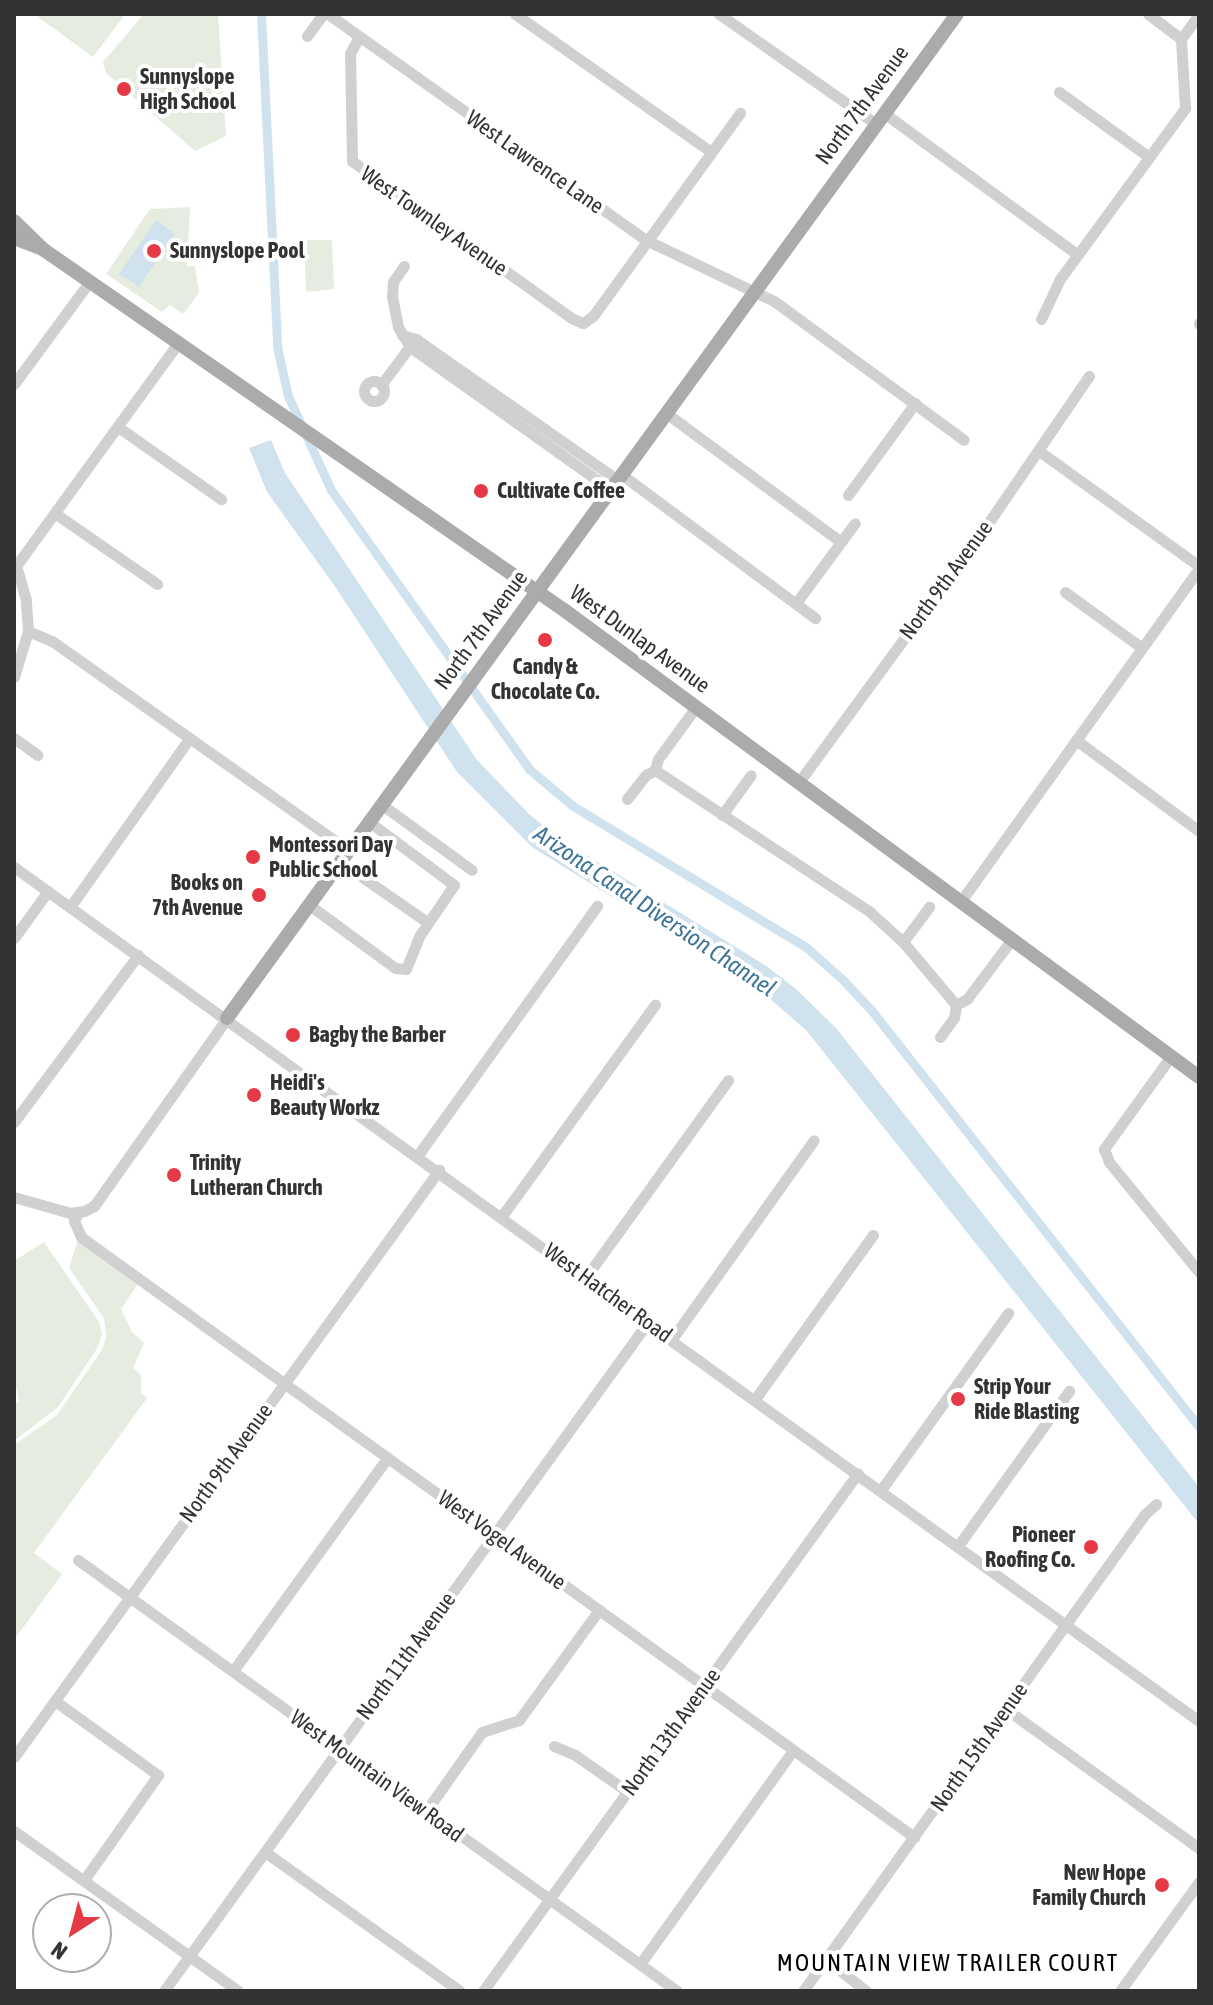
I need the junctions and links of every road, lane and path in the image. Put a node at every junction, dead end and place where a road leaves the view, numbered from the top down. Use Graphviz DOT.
graph roads {
  1 [pos="325,14"];
  2 [pos="515,14"];
  3 [pos="719,14"];
  4 [pos="957,14"];
  5 [pos="1148,14"];
  6 [pos="1199,14"];
  7 [pos="307,36"];
  8 [pos="359,37"];
  9 [pos="1181,39"];
  10 [pos="1059,92"];
  11 [pos="740,113"];
  12 [pos="880,118"];
  13 [pos="711,152"];
  14 [pos="1149,157"];
  15 [pos="14,221"];
  16 [pos="14,238"];
  17 [pos="646,240"];
  18 [pos="44,250"];
  19 [pos="1077,254"];
  20 [pos="404,266"];
  21 [pos="90,281"];
  22 [pos="754,290"];
  23 [pos="1041,319"];
  24 [pos="179,342"];
  25 [pos="413,343"];
  26 [pos="1089,376"];
  27 [pos="14,384"];
  28 [pos="381,385"];
  29 [pos="915,403"];
  30 [pos="666,413"];
  31 [pos="118,427"];
  32 [pos="964,440"];
  33 [pos="1039,451"];
  34 [pos="616,481"];
  35 [pos="848,495"];
  36 [pos="221,499"];
  37 [pos="56,514"];
  38 [pos="855,523"];
  39 [pos="841,542"];
  40 [pos="15,565"];
  41 [pos="1199,568"];
  42 [pos="157,584"];
  43 [pos="537,591"];
  44 [pos="1065,592"];
  45 [pos="796,603"];
  46 [pos="815,618"];
  47 [pos="28,631"];
  48 [pos="1142,648"];
  49 [pos="14,677"];
  50 [pos="696,707"];
  51 [pos="14,738"];
  52 [pos="189,739"];
  53 [pos="1076,740"];
  54 [pos="37,755"];
  55 [pos="655,770"];
  56 [pos="751,775"];
  57 [pos="799,782"];
  58 [pos="627,799"];
  59 [pos="381,804"];
  60 [pos="722,815"];
  61 [pos="368,821"];
  62 [pos="1199,831"];
  63 [pos="344,855"];
  64 [pos="14,867"];
  65 [pos="472,870"];
  66 [pos="48,891"];
  67 [pos="961,901"];
  68 [pos="308,904"];
  69 [pos="597,906"];
  70 [pos="70,907"];
  71 [pos="929,907"];
  72 [pos="427,922"];
  73 [pos="14,938"];
  74 [pos="1012,939"];
  75 [pos="903,942"];
  76 [pos="138,955"];
  77 [pos="655,1005"];
  78 [pos="956,1005"];
  79 [pos="227,1018"];
  80 [pos="940,1037"];
  81 [pos="1171,1056"];
  82 [pos="1199,1077"];
  83 [pos="728,1080"];
  84 [pos="14,1122"];
  85 [pos="814,1140"];
  86 [pos="418,1155"];
  87 [pos="439,1170"];
  88 [pos="14,1197"];
  89 [pos="78,1213"];
  90 [pos="502,1216"];
  91 [pos="873,1235"];
  92 [pos="1199,1272"];
  93 [pos="586,1277"];
  94 [pos="1008,1313"];
  95 [pos="648,1322"];
  96 [pos="672,1339"];
  97 [pos="284,1383"];
  98 [pos="1069,1391"];
  99 [pos="755,1399"];
  100 [pos="387,1458"];
  101 [pos="858,1473"];
  102 [pos="881,1490"];
  103 [pos="1156,1504"];
  104 [pos="494,1534"];
  105 [pos="958,1546"];
  106 [pos="78,1560"];
  107 [pos="130,1597"];
  108 [pos="599,1610"];
  109 [pos="1066,1624"];
  110 [pos="233,1671"];
  111 [pos="704,1686"];
  112 [pos="55,1701"];
  113 [pos="1006,1709"];
  114 [pos="1199,1721"];
  115 [pos="554,1746"];
  116 [pos="340,1749"];
  117 [pos="793,1750"];
  118 [pos="14,1757"];
  119 [pos="628,1792"];
  120 [pos="426,1811"];
  121 [pos="14,1831"];
  122 [pos="914,1837"];
  123 [pos="1199,1848"];
  124 [pos="265,1852"];
  125 [pos="84,1880"];
  126 [pos="1199,1882"];
  127 [pos="549,1899"];
  128 [pos="189,1956"];
  129 [pos="826,1959"];
  130 [pos="640,1964"];
  131 [pos="164,1991"];
  132 [pos="238,1991"];
  133 [pos="460,1991"];
  134 [pos="483,1991"];
  135 [pos="677,1991"];
  136 [pos="803,1991"];
  137 [pos="866,1991"];
  138 [pos="1120,1991"];
  1 -- 7 [label="street"];
  1 -- 8 [label="street, West Lawrence Lane"];
  2 -- 13 [label="street"];
  3 -- 12 [label="street"];
  4 -- 12 [label="main road, North 7th Avenue"];
  5 -- 9 [label="street"];
  6 -- 9 [label="street"];
  8 -- 17 [label="street, West Lawrence Lane"];
  8 -- 17 [label="street, West Townley Avenue"];
  9 -- 14 [label="street"];
  10 -- 14 [label="street"];
  11 -- 13 [label="street"];
  12 -- 19 [label="street"];
  12 -- 22 [label="main road, North 7th Avenue"];
  13 -- 17 [label="street"];
  14 -- 19 [label="street"];
  15 -- 18 [label="main road, West Dunlap Avenue"];
  16 -- 18 [label="main road, West Dunlap Avenue"];
  17 -- 22 [label="street, West Lawrence Lane"];
  18 -- 21 [label="main road, West Dunlap Avenue"];
  19 -- 23 [label="street"];
  20 -- 25 [label="street"];
  21 -- 24 [label="main road, West Dunlap Avenue"];
  21 -- 27 [label="street"];
  22 -- 29 [label="street, West Lawrence Lane"];
  22 -- 30 [label="main road, North 7th Avenue"];
  24 -- 31 [label="street"];
  24 -- 43 [label="main road, West Dunlap Avenue"];
  25 -- 28 [label="street"];
  25 -- 34 [label="street"];
  26 -- 33 [label="street, North 9th Avenue"];
  29 -- 32 [label="street, West Lawrence Lane"];
  29 -- 35 [label="street"];
  30 -- 34 [label="main road, North 7th Avenue"];
  30 -- 39 [label="street"];
  31 -- 36 [label="street"];
  31 -- 37 [label="street"];
  33 -- 41 [label="street"];
  33 -- 57 [label="street, North 9th Avenue"];
  34 -- 43 [label="main road, North 7th Avenue"];
  34 -- 45 [label="street"];
  37 -- 40 [label="street"];
  37 -- 42 [label="street"];
  38 -- 39 [label="street"];
  39 -- 45 [label="street"];
  40 -- 47 [label="street"];
  41 -- 48 [label="street"];
  43 -- 50 [label="main road, West Dunlap Avenue"];
  43 -- 59 [label="main road, North 7th Avenue"];
  44 -- 48 [label="street"];
  45 -- 46 [label="street"];
  47 -- 49 [label="street"];
  47 -- 52 [label="street"];
  48 -- 53 [label="street"];
  50 -- 55 [label="street"];
  50 -- 57 [label="main road, West Dunlap Avenue"];
  51 -- 54 [label="street"];
  52 -- 63 [label="street"];
  52 -- 70 [label="street"];
  53 -- 62 [label="street"];
  53 -- 67 [label="street"];
  55 -- 58 [label="street"];
  55 -- 60 [label="street"];
  56 -- 60 [label="street"];
  57 -- 67 [label="main road, West Dunlap Avenue"];
  59 -- 61 [label="main road, North 7th Avenue"];
  59 -- 65 [label="street"];
  60 -- 75 [label="street"];
  61 -- 63 [label="main road, North 7th Avenue"];
  61 -- 72 [label="street"];
  63 -- 68 [label="main road, North 7th Avenue"];
  63 -- 72 [label="street"];
  64 -- 66 [label="street, West Hatcher Road"];
  66 -- 70 [label="street, West Hatcher Road"];
  66 -- 73 [label="street"];
  67 -- 74 [label="main road, West Dunlap Avenue"];
  68 -- 72 [label="street"];
  68 -- 79 [label="main road, North 7th Avenue"];
  69 -- 86 [label="street"];
  70 -- 76 [label="street, West Hatcher Road"];
  71 -- 75 [label="street"];
  74 -- 78 [label="street"];
  74 -- 81 [label="main road, West Dunlap Avenue"];
  75 -- 78 [label="street"];
  76 -- 79 [label="street, West Hatcher Road"];
  76 -- 84 [label="street"];
  77 -- 90 [label="street"];
  78 -- 80 [label="street"];
  79 -- 86 [label="street, West Hatcher Road"];
  79 -- 89 [label="street, North 7th Avenue"];
  81 -- 82 [label="main road, West Dunlap Avenue"];
  81 -- 92 [label="street"];
  83 -- 93 [label="street"];
  85 -- 96 [label="street"];
  86 -- 87 [label="street, West Hatcher Road"];
  87 -- 90 [label="street, West Hatcher Road"];
  87 -- 97 [label="street, North 9th Avenue"];
  88 -- 89 [label="street"];
  89 -- 97 [label="street, West Vogel Avenue"];
  90 -- 93 [label="street, West Hatcher Road"];
  91 -- 99 [label="street"];
  93 -- 95 [label="street, West Hatcher Road"];
  94 -- 102 [label="street"];
  95 -- 96 [label="street, West Hatcher Road"];
  95 -- 104 [label="street, North 11th Avenue"];
  96 -- 99 [label="street, West Hatcher Road"];
  97 -- 100 [label="street, West Vogel Avenue"];
  97 -- 107 [label="street, North 9th Avenue"];
  98 -- 105 [label="street"];
  99 -- 101 [label="street, West Hatcher Road"];
  100 -- 104 [label="street, West Vogel Avenue"];
  100 -- 110 [label="street"];
  101 -- 102 [label="street, West Hatcher Road"];
  101 -- 111 [label="street, North 13th Avenue"];
  102 -- 105 [label="street, West Hatcher Road"];
  103 -- 109 [label="street, North 15th Avenue"];
  104 -- 108 [label="street, West Vogel Avenue"];
  104 -- 116 [label="street, North 11th Avenue"];
  105 -- 109 [label="street, West Hatcher Road"];
  106 -- 107 [label="street, West Mountain View Road"];
  107 -- 110 [label="street, West Mountain View Road"];
  107 -- 112 [label="street, North 9th Avenue"];
  108 -- 111 [label="street, West Vogel Avenue"];
  108 -- 120 [label="street"];
  109 -- 113 [label="street, North 15th Avenue"];
  109 -- 114 [label="street, West Hatcher Road"];
  110 -- 116 [label="street, West Mountain View Road"];
  111 -- 117 [label="street, West Vogel Avenue"];
  111 -- 119 [label="street, North 13th Avenue"];
  112 -- 118 [label="street, North 9th Avenue"];
  112 -- 125 [label="street"];
  113 -- 122 [label="street, North 15th Avenue"];
  113 -- 123 [label="street"];
  115 -- 119 [label="street"];
  116 -- 120 [label="street, West Mountain View Road"];
  116 -- 124 [label="street, North 11th Avenue"];
  117 -- 122 [label="street, West Vogel Avenue"];
  117 -- 130 [label="street"];
  119 -- 127 [label="street, North 13th Avenue"];
  120 -- 127 [label="street, West Mountain View Road"];
  121 -- 125 [label="street"];
  122 -- 129 [label="street, North 15th Avenue"];
  124 -- 128 [label="street, North 11th Avenue"];
  124 -- 133 [label="street"];
  125 -- 128 [label="street"];
  126 -- 138 [label="street"];
  127 -- 130 [label="street, West Mountain View Road"];
  127 -- 134 [label="street, North 13th Avenue"];
  128 -- 131 [label="street, North 11th Avenue"];
  128 -- 132 [label="street"];
  129 -- 136 [label="street, North 15th Avenue"];
  129 -- 137 [label="street"];
  130 -- 135 [label="street, West Mountain View Road"];
}
